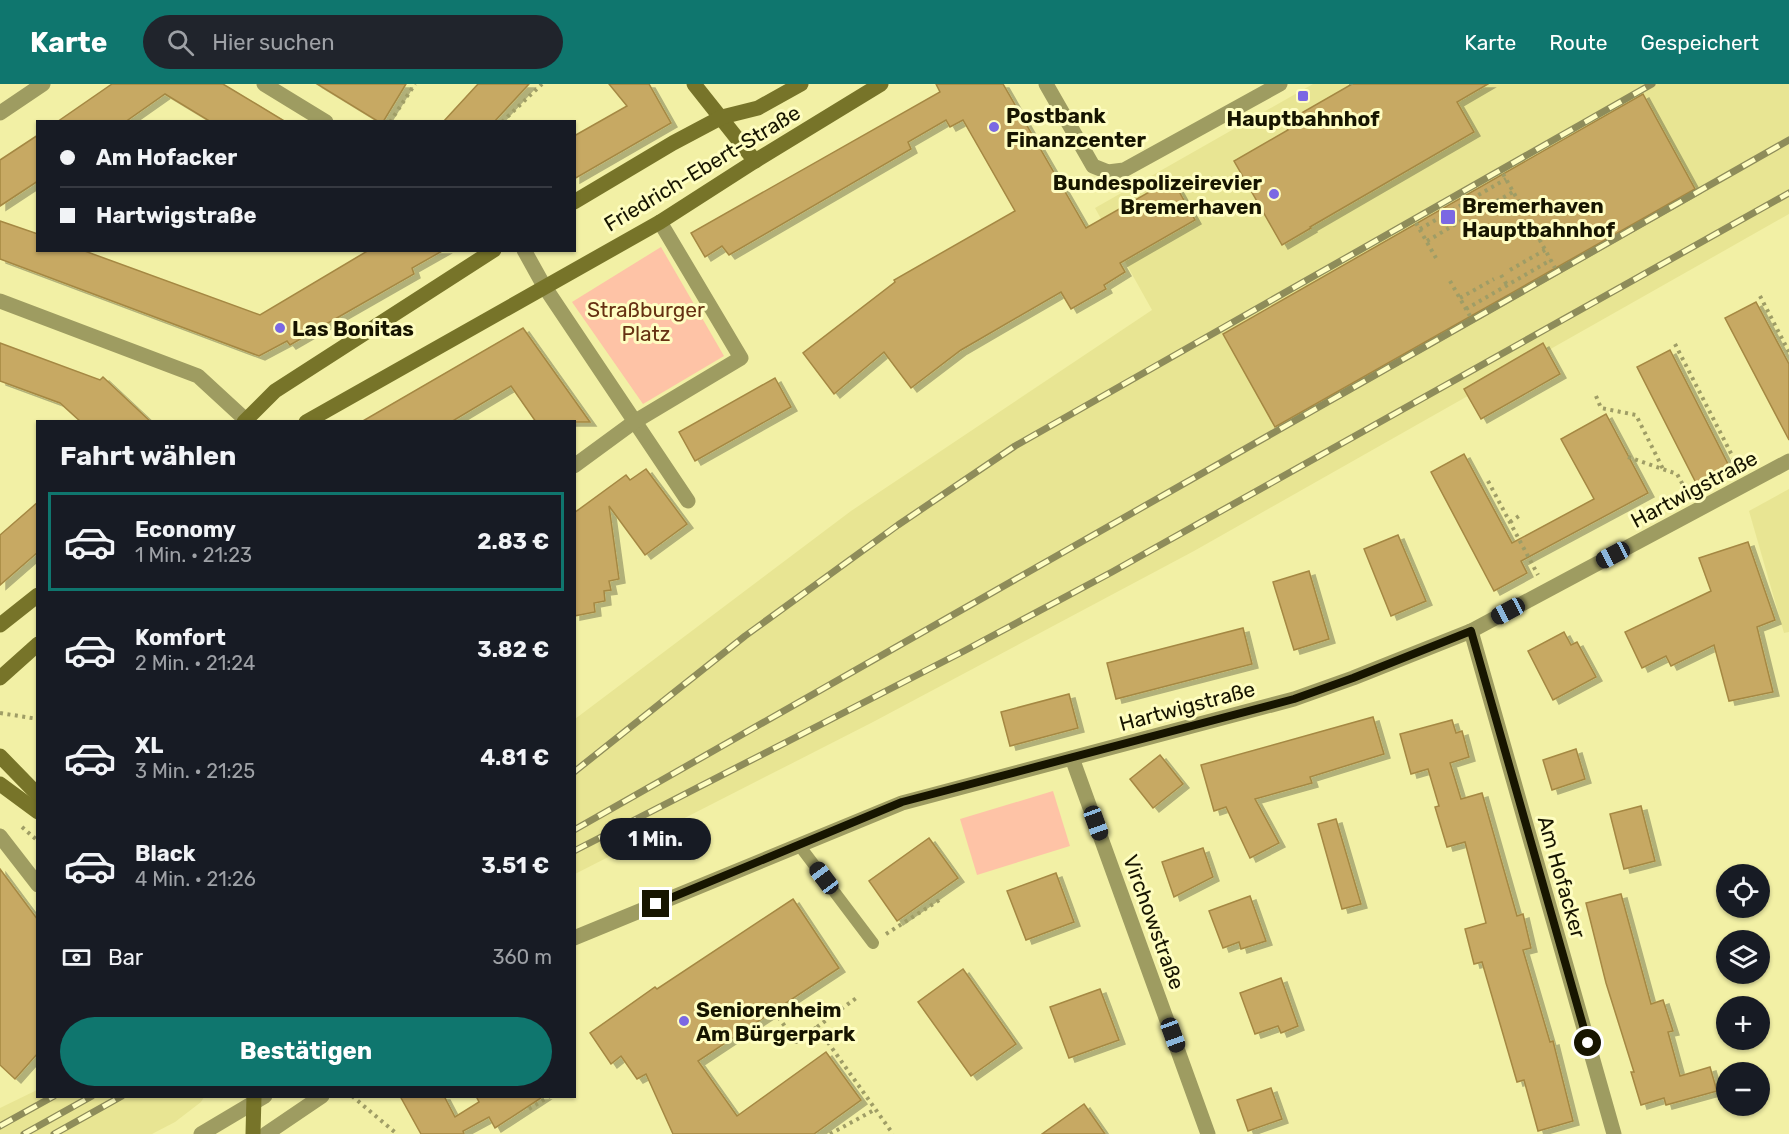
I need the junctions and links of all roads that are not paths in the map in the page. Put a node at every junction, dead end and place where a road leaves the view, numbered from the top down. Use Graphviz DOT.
graph roads {
  1 [pos="44,84"];
  2 [pos="264,84"];
  3 [pos="694,84"];
  4 [pos="801,84"];
  5 [pos="881,84"];
  6 [pos="1046,84"];
  7 [pos="1280,84"];
  8 [pos="0,113"];
  9 [pos="722,117"];
  10 [pos="323,120"];
  11 [pos="754,161"];
  12 [pos="576,201"];
  13 [pos="660,222"];
  14 [pos="491,252"];
  15 [pos="525,252"];
  16 [pos="544,286"];
  17 [pos="0,301"];
  18 [pos="245,420"];
  19 [pos="247,420"];
  20 [pos="310,420"];
  21 [pos="634,422"];
  22 [pos="1789,461"];
  23 [pos="576,465"];
  24 [pos="688,501"];
  25 [pos="36,597"];
  26 [pos="0,625"];
  27 [pos="1471,631"];
  28 [pos="36,646"];
  29 [pos="0,678"];
  30 [pos="0,756"];
  31 [pos="1072,758"];
  32 [pos="0,784"];
  33 [pos="36,793"];
  34 [pos="36,811"];
  35 [pos="0,836"];
  36 [pos="799,845"];
  37 [pos="36,882"];
  38 [pos="576,937"];
  39 [pos="873,943"];
  40 [pos="258,1098"];
  41 [pos="319,1098"];
  42 [pos="201,1134"];
  43 [pos="253,1134"];
  44 [pos="266,1134"];
  45 [pos="1208,1134"];
  46 [pos="1614,1134"];
  1 -- 8 [label="street"];
  2 -- 10 [label="street"];
  3 -- 9 [label="main road"];
  4 -- 9 [label="main road, Friedrich-Ebert-Straße"];
  5 -- 11 [label="main road, Friedrich-Ebert-Straße"];
  6 -- 7 [label="street"];
  9 -- 11 [label="main road"];
  9 -- 12 [label="main road, Friedrich-Ebert-Straße"];
  11 -- 13 [label="main road, Friedrich-Ebert-Straße"];
  13 -- 16 [label="main road, Friedrich-Ebert-Straße"];
  13 -- 21 [label="street"];
  14 -- 19 [label="main road"];
  15 -- 16 [label="street"];
  16 -- 20 [label="main road, Friedrich-Ebert-Straße"];
  16 -- 21 [label="street"];
  17 -- 18 [label="street"];
  21 -- 23 [label="street"];
  21 -- 24 [label="street"];
  22 -- 27 [label="street, Hartwigstraße"];
  25 -- 26 [label="main road"];
  27 -- 31 [label="street, Hartwigstraße"];
  27 -- 46 [label="street, Am Hofacker"];
  28 -- 29 [label="main road"];
  30 -- 33 [label="main road"];
  31 -- 36 [label="street, Hartwigstraße"];
  31 -- 45 [label="street, Virchowstraße"];
  32 -- 34 [label="main road"];
  35 -- 37 [label="street"];
  36 -- 38 [label="street, Hartwigstraße"];
  36 -- 39 [label="lane"];
  40 -- 42 [label="street"];
  40 -- 43 [label="main road"];
  41 -- 44 [label="street"];
}
